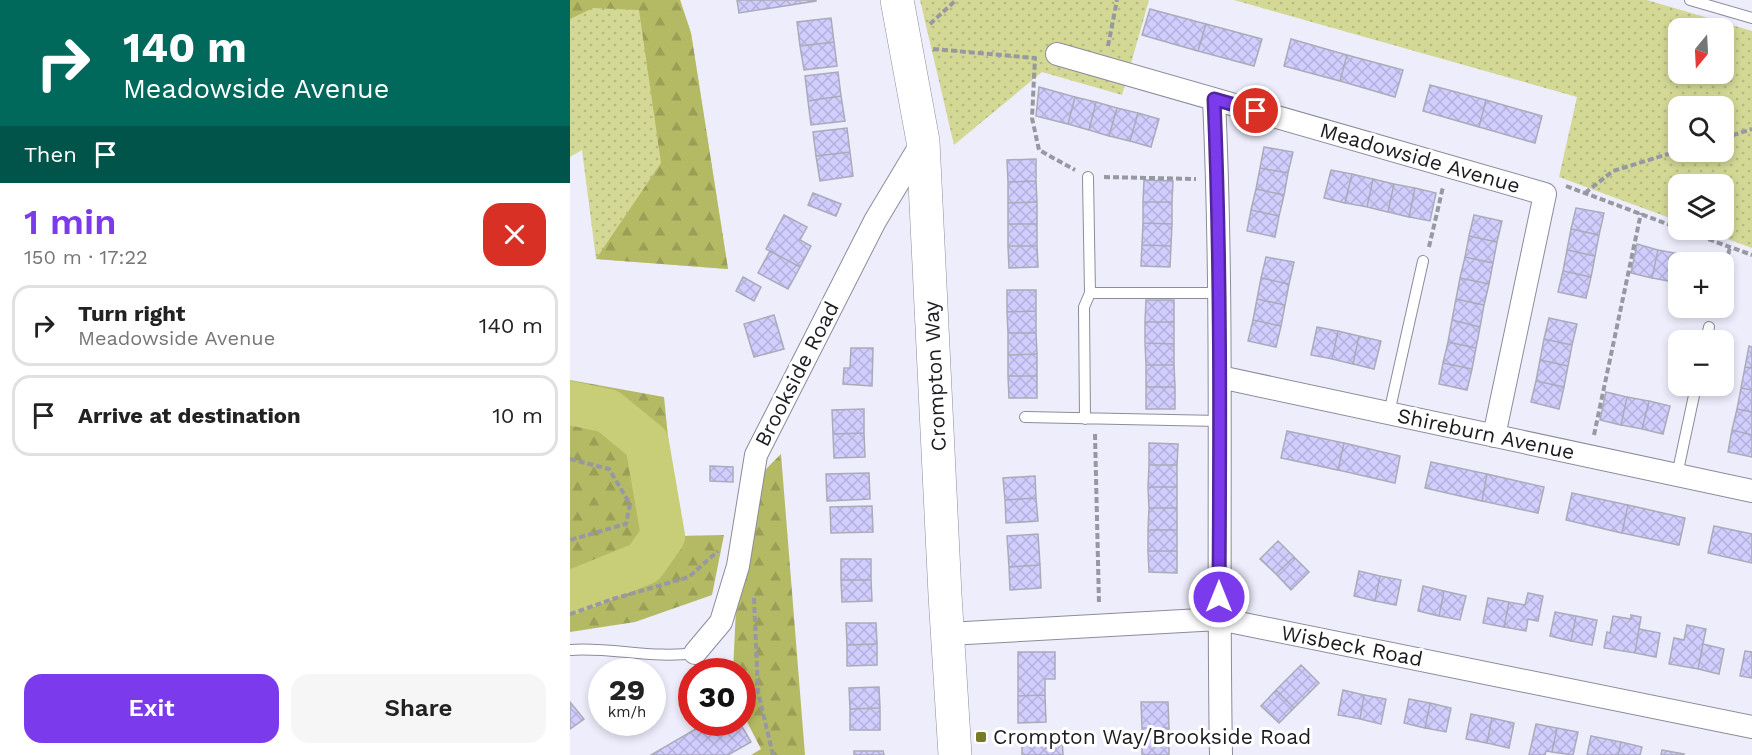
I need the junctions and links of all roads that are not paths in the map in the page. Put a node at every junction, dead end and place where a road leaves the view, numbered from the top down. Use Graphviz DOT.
graph roads {
  1 [pos="897,0"];
  2 [pos="1690,0"];
  3 [pos="1752,18"];
  4 [pos="1057,54"];
  5 [pos="1214,99"];
  6 [pos="923,141"];
  7 [pos="1088,177"];
  8 [pos="1423,261"];
  9 [pos="1090,293"];
  10 [pos="1218,293"];
  11 [pos="1709,327"];
  12 [pos="1708,330"];
  13 [pos="1220,377"];
  14 [pos="1694,396"];
  15 [pos="1389,413"];
  16 [pos="1026,417"];
  17 [pos="1090,419"];
  18 [pos="1219,421"];
  19 [pos="1494,436"];
  20 [pos="1677,475"];
  21 [pos="1752,491"];
  22 [pos="1219,619"];
  23 [pos="948,634"];
  24 [pos="570,650"];
  25 [pos="695,653"];
  26 [pos="1752,727"];
  27 [pos="955,755"];
  28 [pos="1221,755"];
  1 -- 6 [label="highway, Crompton Way"];
  2 -- 3 [label="lane"];
  4 -- 5 [label="street, Meadowside Avenue"];
  5 -- 10 [label="street"];
  5 -- 19 [label="street, Meadowside Avenue"];
  6 -- 23 [label="highway, Crompton Way"];
  6 -- 25 [label="street, Brookside Road"];
  7 -- 9 [label="lane"];
  8 -- 15 [label="lane"];
  9 -- 10 [label="lane"];
  9 -- 17 [label="lane"];
  10 -- 13 [label="street"];
  11 -- 12 [label="lane"];
  13 -- 15 [label="street, Shireburn Avenue"];
  13 -- 18 [label="street"];
  14 -- 20 [label="lane"];
  15 -- 19 [label="street, Shireburn Avenue"];
  16 -- 17 [label="lane"];
  17 -- 18 [label="lane"];
  18 -- 22 [label="street"];
  19 -- 20 [label="street, Shireburn Avenue"];
  20 -- 21 [label="street, Shireburn Avenue"];
  22 -- 23 [label="street, Wisbeck Road"];
  22 -- 26 [label="street, Wisbeck Road"];
  22 -- 28 [label="street"];
  23 -- 27 [label="highway, Crompton Way"];
  24 -- 25 [label="lane"];
}
